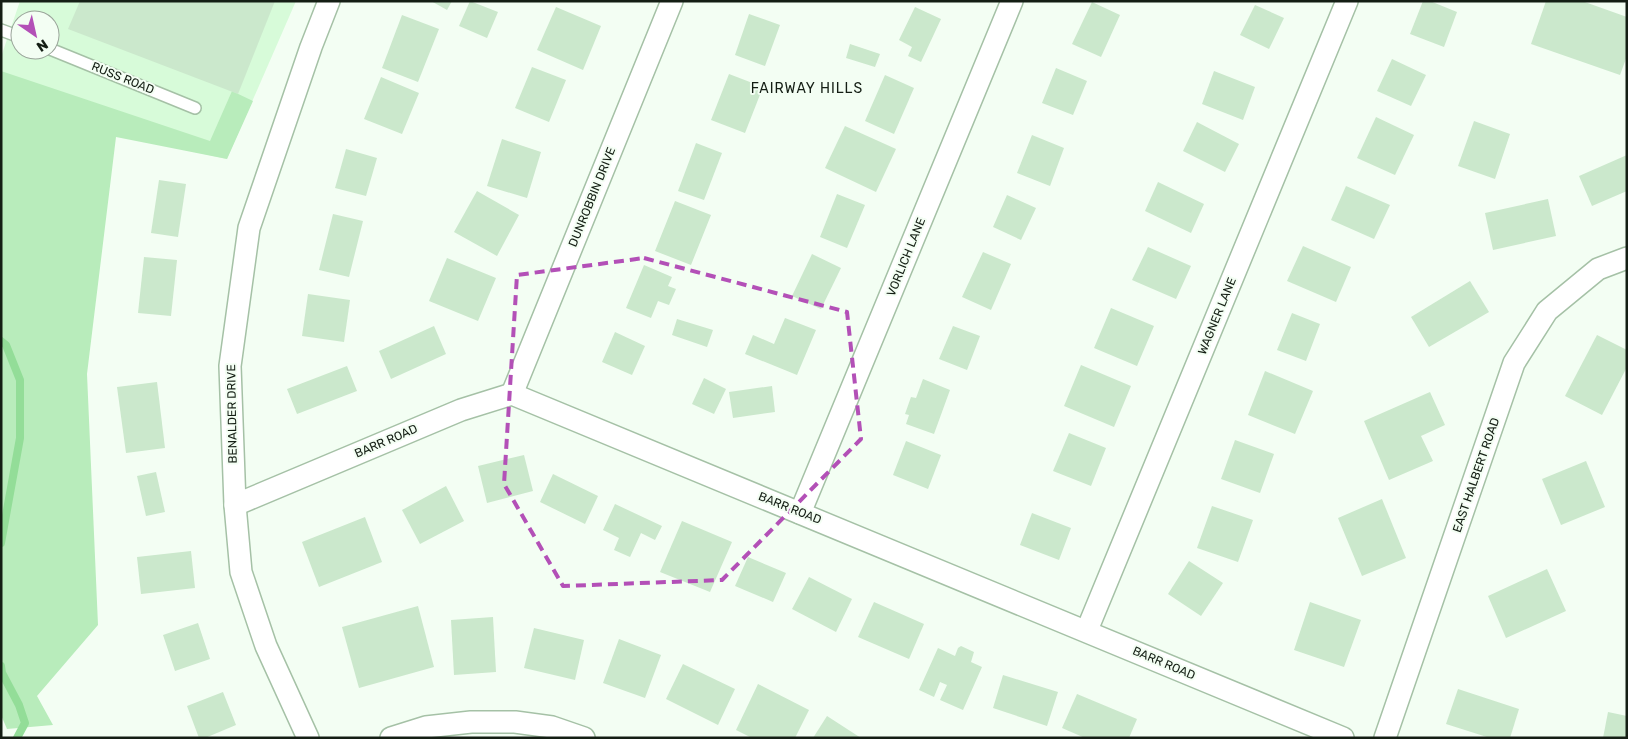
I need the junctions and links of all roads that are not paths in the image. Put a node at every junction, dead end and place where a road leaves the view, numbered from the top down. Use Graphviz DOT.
graph roads {
  1 [pos="329,1"];
  2 [pos="672,1"];
  3 [pos="1012,1"];
  4 [pos="1347,1"];
  5 [pos="60,53"];
  6 [pos="195,108"];
  7 [pos="1627,258"];
  8 [pos="512,394"];
  9 [pos="235,505"];
  10 [pos="800,512"];
  11 [pos="1087,630"];
  12 [pos="308,738"];
  13 [pos="391,738"];
  14 [pos="584,738"];
  15 [pos="1343,738"];
  16 [pos="1386,738"];
  1 -- 9 [label="street, BENALDER DRIVE"];
  2 -- 8 [label="street, DUNROBBIN DRIVE"];
  3 -- 10 [label="street, VORLICH LANE"];
  4 -- 11 [label="street, WAGNER LANE"];
  5 -- 6 [label="lane, RUSS ROAD"];
  7 -- 16 [label="street, EAST HALBERT ROAD"];
  8 -- 9 [label="street, BARR ROAD"];
  8 -- 10 [label="street, BARR ROAD"];
  9 -- 12 [label="street, BENALDER DRIVE"];
  10 -- 11 [label="street, BARR ROAD"];
  11 -- 15 [label="street, BARR ROAD"];
  13 -- 14 [label="street"];
}
